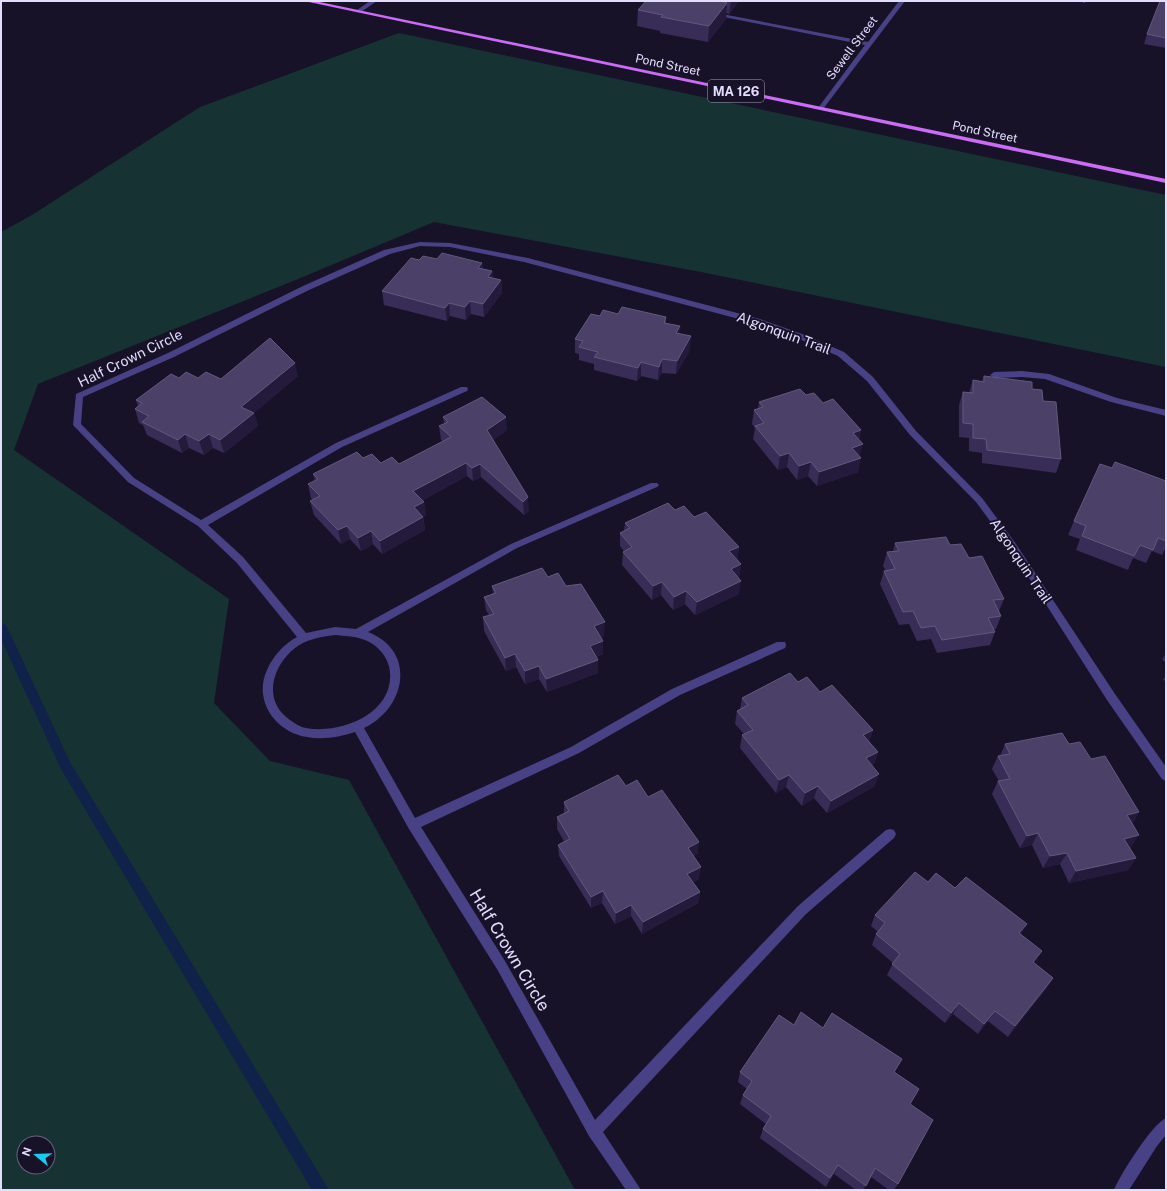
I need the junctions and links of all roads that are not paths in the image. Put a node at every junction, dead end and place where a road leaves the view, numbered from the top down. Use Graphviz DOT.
graph roads {
  1 [pos="307,1"];
  2 [pos="374,1"];
  3 [pos="902,1"];
  4 [pos="359,12"];
  5 [pos="722,16"];
  6 [pos="869,44"];
  7 [pos="821,108"];
  8 [pos="1166,181"];
  9 [pos="306,288"];
  10 [pos="994,375"];
  11 [pos="464,389"];
  12 [pos="1166,413"];
  13 [pos="654,485"];
  14 [pos="201,524"];
  15 [pos="358,633"];
  16 [pos="305,638"];
  17 [pos="781,645"];
  18 [pos="358,727"];
  19 [pos="1166,776"];
  20 [pos="413,825"];
  21 [pos="890,834"];
  22 [pos="1166,1125"];
  23 [pos="594,1131"];
  24 [pos="634,1190"];
  25 [pos="1122,1190"];
  1 -- 4 [label="main road, Pond Street / MA 126"];
  2 -- 4 [label="street"];
  3 -- 6 [label="street, Sewell Street"];
  4 -- 7 [label="main road, Pond Street / MA 126"];
  5 -- 6 [label="street"];
  6 -- 7 [label="street, Sewell Street"];
  7 -- 8 [label="main road, Pond Street / MA 126"];
  9 -- 14 [label="street, Half Crown Circle"];
  9 -- 19 [label="street, Algonquin Trail"];
  10 -- 12 [label="street"];
  11 -- 14 [label="street"];
  13 -- 15 [label="street"];
  14 -- 16 [label="street, Half Crown Circle"];
  15 -- 16 [label="street"];
  15 -- 18 [label="street"];
  16 -- 18 [label="street"];
  17 -- 20 [label="street"];
  18 -- 20 [label="street, Half Crown Circle"];
  20 -- 23 [label="street, Half Crown Circle"];
  21 -- 23 [label="street"];
  22 -- 25 [label="street"];
  23 -- 24 [label="street, Half Crown Circle"];
}
